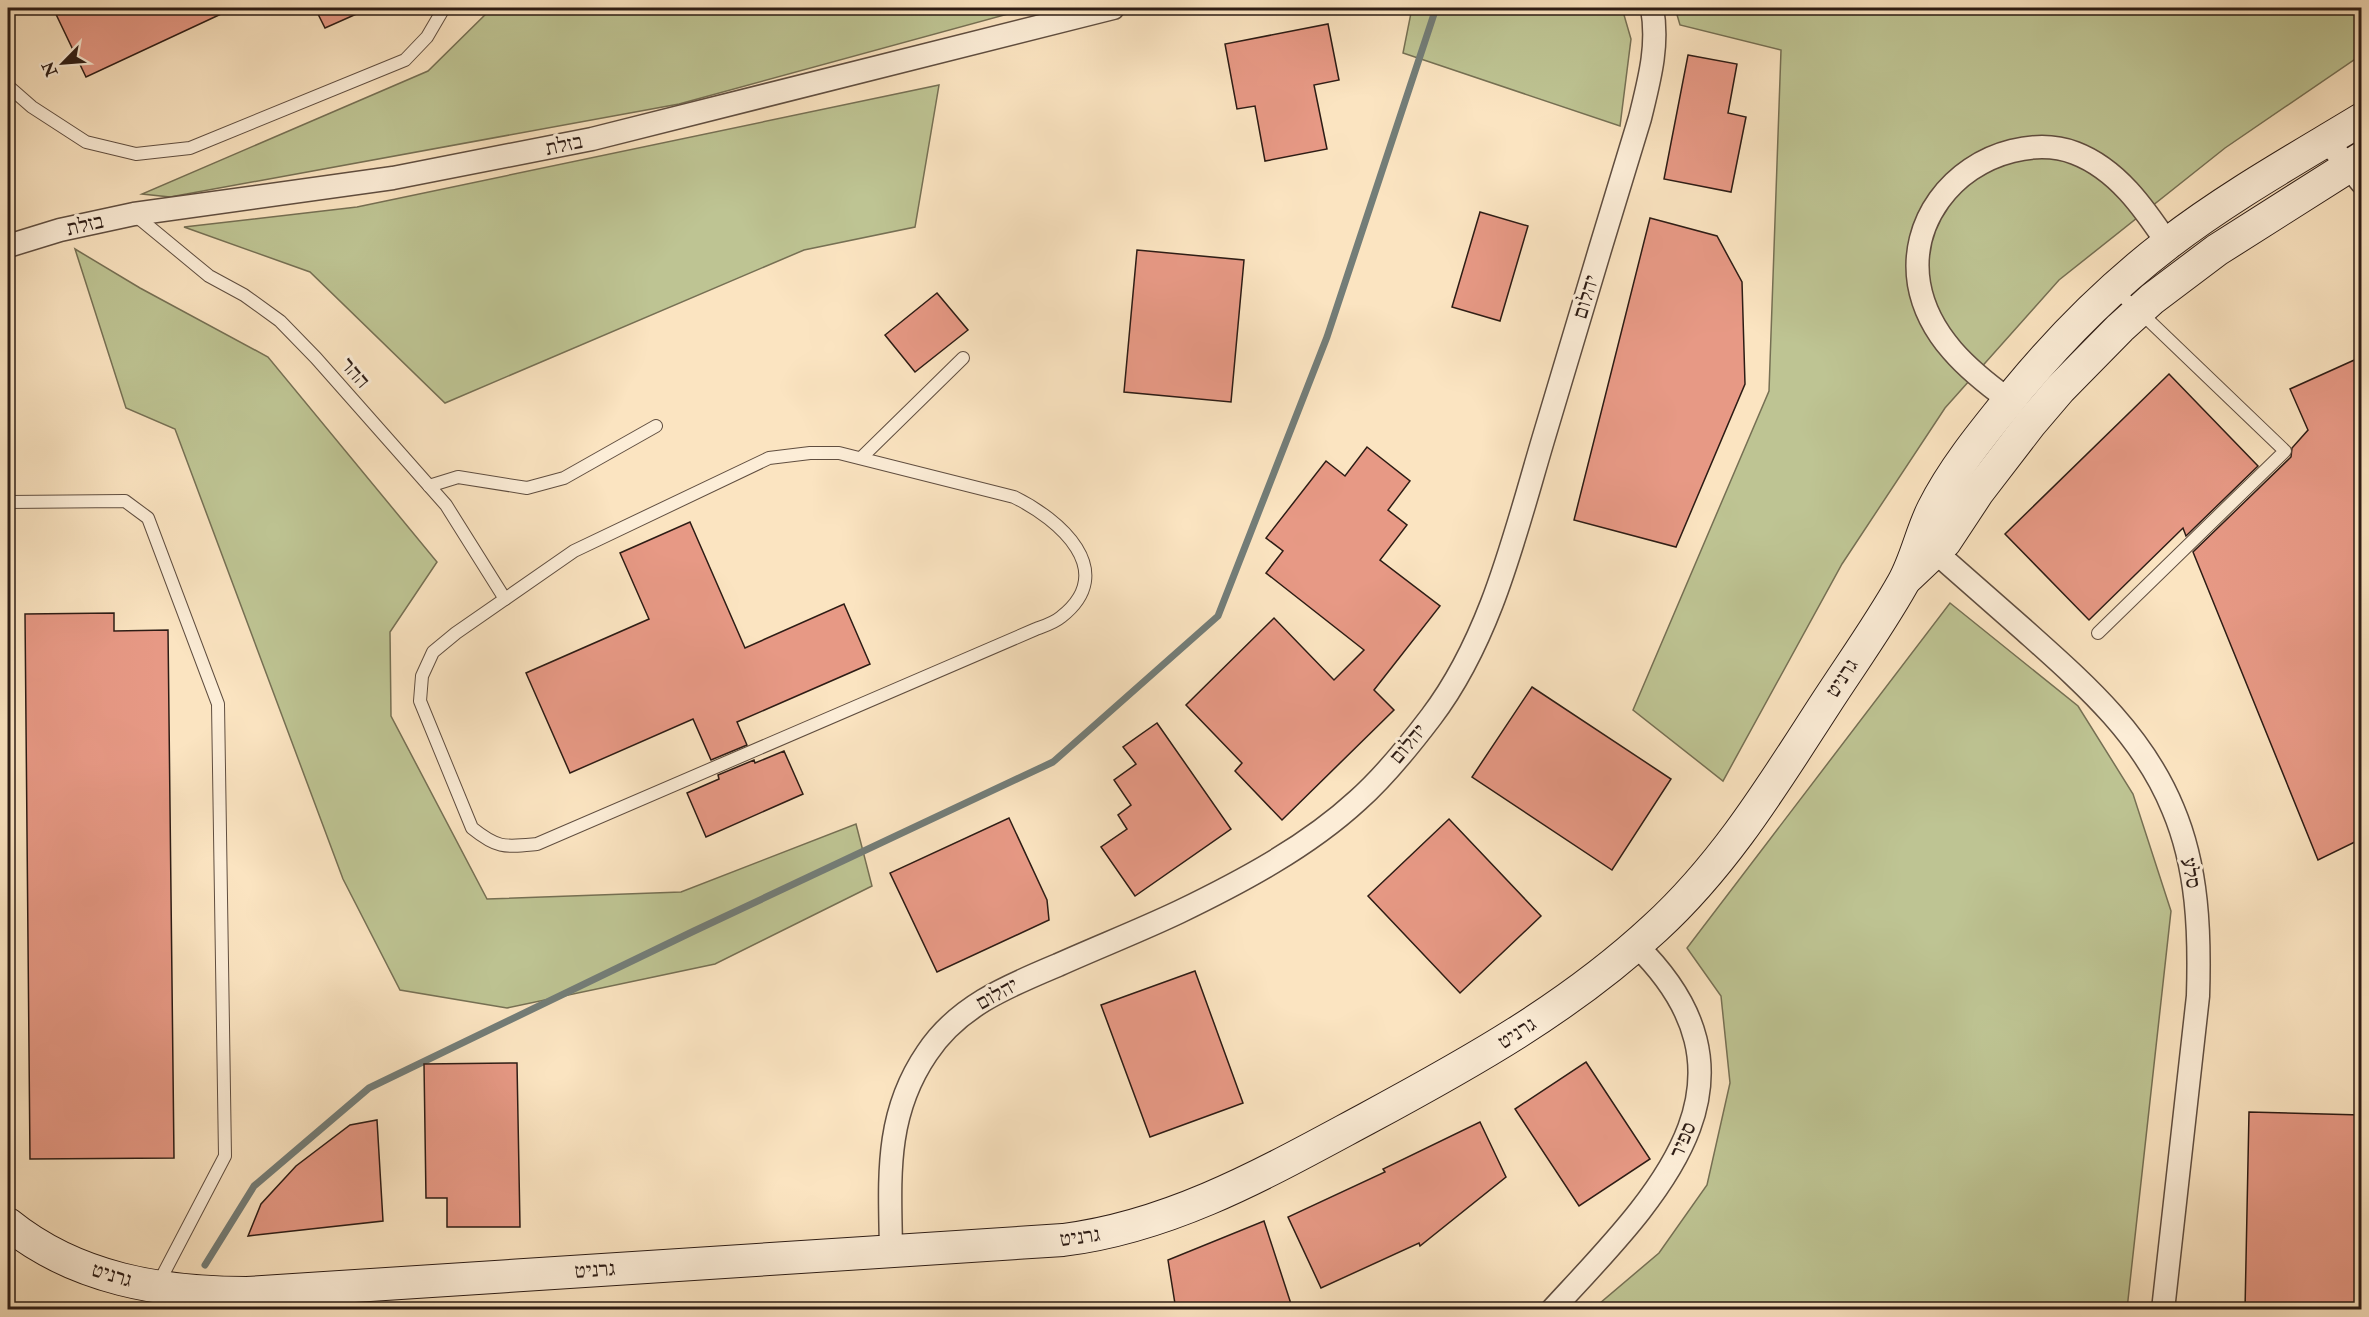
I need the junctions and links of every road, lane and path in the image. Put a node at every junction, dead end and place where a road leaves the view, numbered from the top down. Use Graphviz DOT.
graph roads {
  1 [pos="444,8"];
  2 [pos="1113,8"];
  3 [pos="1652,8"];
  4 [pos="8,86"];
  5 [pos="2361,119"];
  6 [pos="2326,141"];
  7 [pos="2357,170"];
  8 [pos="134,214"];
  9 [pos="2168,244"];
  10 [pos="8,246"];
  11 [pos="2114,290"];
  12 [pos="2139,311"];
  13 [pos="963,358"];
  14 [pos="2009,400"];
  15 [pos="656,426"];
  16 [pos="861,458"];
  17 [pos="429,486"];
  18 [pos="8,502"];
  19 [pos="1928,546"];
  20 [pos="505,599"];
  21 [pos="2098,633"];
  22 [pos="1636,945"];
  23 [pos="8,1224"];
  24 [pos="891,1251"];
  25 [pos="156,1287"];
  26 [pos="230,1301"];
  27 [pos="1552,1310"];
  28 [pos="2163,1310"];
  1 -- 4 [label="lane"];
  2 -- 8 [label="street, בזלת"];
  3 -- 24 [label="street, יהלום"];
  5 -- 6 [label="street"];
  6 -- 7 [label="street"];
  6 -- 9 [label="street"];
  7 -- 12 [label="street"];
  8 -- 10 [label="street, בזלת"];
  8 -- 17 [label="lane, ההר"];
  9 -- 11 [label="street"];
  9 -- 14 [label="street"];
  11 -- 12 [label="lane"];
  11 -- 14 [label="street"];
  12 -- 19 [label="street"];
  12 -- 21 [label="lane"];
  13 -- 16 [label="lane"];
  14 -- 19 [label="street"];
  15 -- 17 [label="lane"];
  16 -- 20 [label="lane"];
  16 -- 20 [label="lane"];
  17 -- 20 [label="lane, ההר"];
  18 -- 25 [label="lane"];
  19 -- 22 [label="street, גרניט"];
  19 -- 28 [label="street, סלע"];
  22 -- 24 [label="street, גרניט"];
  22 -- 27 [label="street, ספיר"];
  23 -- 25 [label="street, גרניט"];
  24 -- 26 [label="street, גרניט"];
  25 -- 26 [label="street, גרניט"];
}
